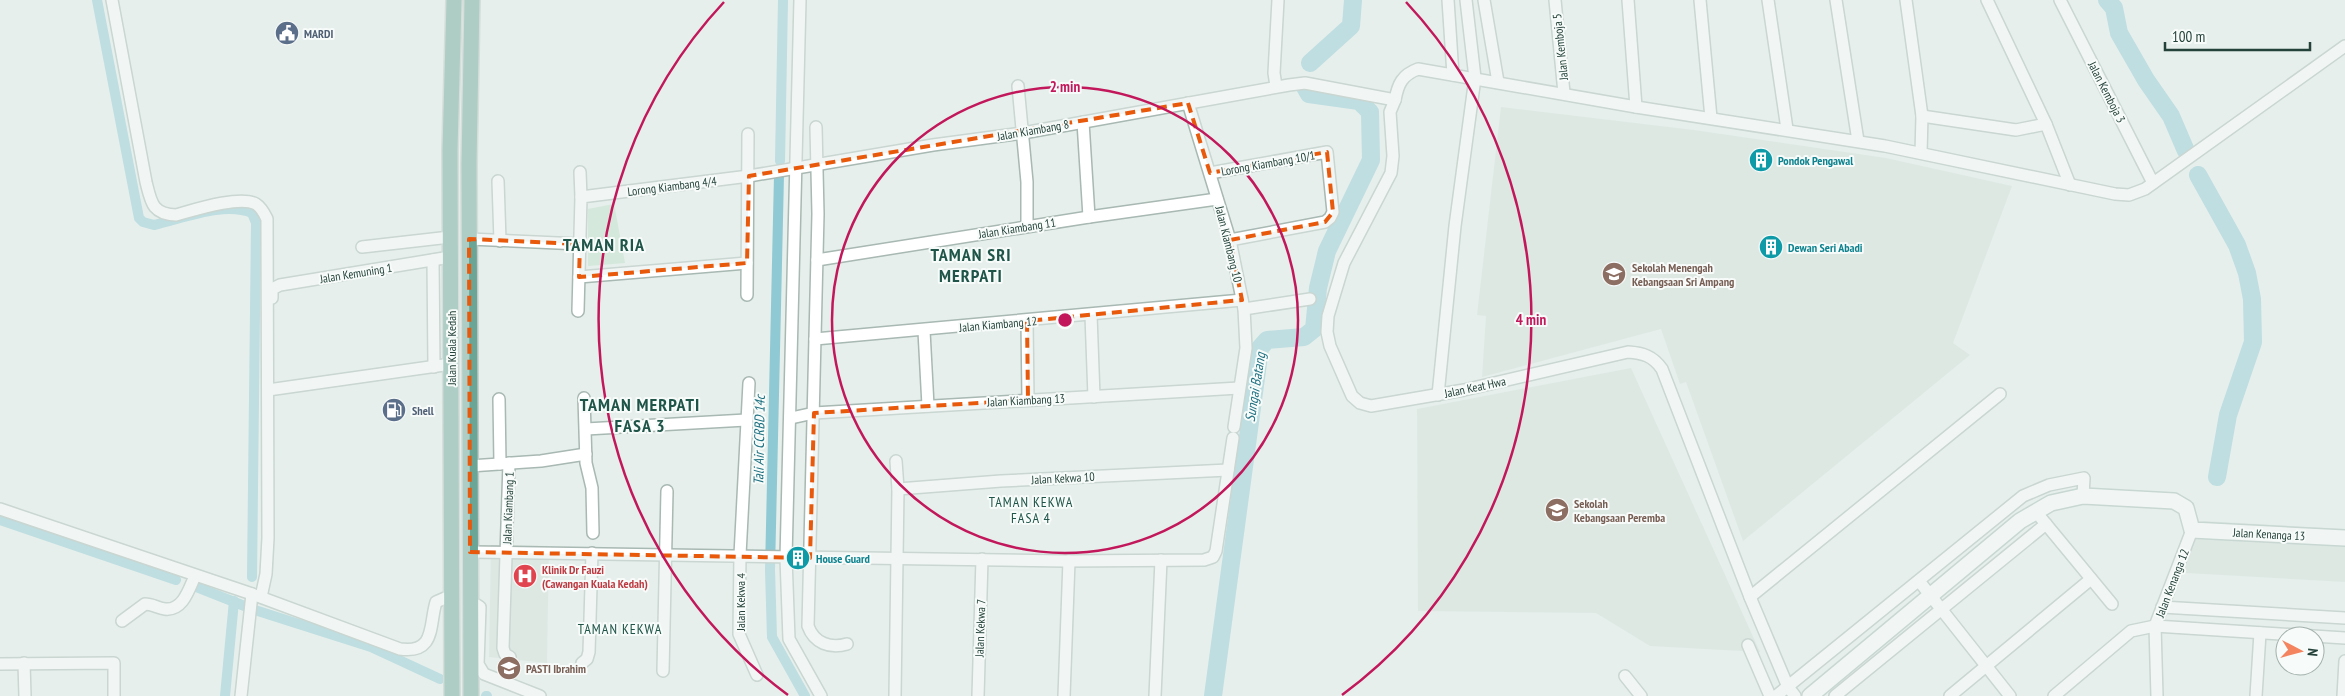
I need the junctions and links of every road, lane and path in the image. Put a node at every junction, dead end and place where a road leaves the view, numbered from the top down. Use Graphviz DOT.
graph roads {
  1 [pos="112,0"];
  2 [pos="454,0"];
  3 [pos="472,0"];
  4 [pos="800,0"];
  5 [pos="1278,0"];
  6 [pos="1484,0"];
  7 [pos="1556,0"];
  8 [pos="1628,0"];
  9 [pos="1700,0"];
  10 [pos="1768,0"];
  11 [pos="1836,0"];
  12 [pos="1906,0"];
  13 [pos="1987,0"];
  14 [pos="2060,0"];
  15 [pos="1449,2"];
  16 [pos="1466,2"];
  17 [pos="2345,46"];
  18 [pos="1453,75"];
  19 [pos="1475,78"];
  20 [pos="1498,82"];
  21 [pos="1018,86"];
  22 [pos="1276,86"];
  23 [pos="1564,93"];
  24 [pos="1395,100"];
  25 [pos="1188,103"];
  26 [pos="1636,107"];
  27 [pos="1922,116"];
  28 [pos="1711,118"];
  29 [pos="1083,122"];
  30 [pos="2046,124"];
  31 [pos="816,126"];
  32 [pos="1787,129"];
  33 [pos="1023,133"];
  34 [pos="748,134"];
  35 [pos="1858,141"];
  36 [pos="1920,153"];
  37 [pos="818,164"];
  38 [pos="796,168"];
  39 [pos="580,172"];
  40 [pos="775,172"];
  41 [pos="1210,173"];
  42 [pos="749,176"];
  43 [pos="498,180"];
  44 [pos="2153,183"];
  45 [pos="2070,185"];
  46 [pos="580,197"];
  47 [pos="1217,199"];
  48 [pos="1089,216"];
  49 [pos="1027,226"];
  50 [pos="450,237"];
  51 [pos="469,239"];
  52 [pos="1230,240"];
  53 [pos="500,241"];
  54 [pos="580,244"];
  55 [pos="362,247"];
  56 [pos="450,257"];
  57 [pos="433,260"];
  58 [pos="817,260"];
  59 [pos="747,263"];
  60 [pos="579,277"];
  61 [pos="747,295"];
  62 [pos="272,298"];
  63 [pos="1310,298"];
  64 [pos="1243,304"];
  65 [pos="578,311"];
  66 [pos="1091,315"];
  67 [pos="1027,321"];
  68 [pos="924,331"];
  69 [pos="815,339"];
  70 [pos="451,364"];
  71 [pos="434,367"];
  72 [pos="749,383"];
  73 [pos="451,388"];
  74 [pos="1239,388"];
  75 [pos="268,390"];
  76 [pos="2000,394"];
  77 [pos="1438,395"];
  78 [pos="1094,397"];
  79 [pos="584,398"];
  80 [pos="499,399"];
  81 [pos="1028,400"];
  82 [pos="928,406"];
  83 [pos="814,413"];
  84 [pos="791,418"];
  85 [pos="746,420"];
  86 [pos="586,429"];
  87 [pos="586,454"];
  88 [pos="896,461"];
  89 [pos="505,463"];
  90 [pos="470,466"];
  91 [pos="1228,470"];
  92 [pos="898,489"];
  93 [pos="667,491"];
  94 [pos="2083,496"];
  95 [pos="0,509"];
  96 [pos="2035,510"];
  97 [pos="2046,524"];
  98 [pos="2192,530"];
  99 [pos="593,533"];
  100 [pos="2345,538"];
  101 [pos="470,552"];
  102 [pos="506,553"];
  103 [pos="592,554"];
  104 [pos="666,554"];
  105 [pos="740,555"];
  106 [pos="781,558"];
  107 [pos="810,558"];
  108 [pos="897,558"];
  109 [pos="982,559"];
  110 [pos="1161,560"];
  111 [pos="1069,561"];
  112 [pos="195,576"];
  113 [pos="2091,579"];
  114 [pos="1918,582"];
  115 [pos="452,595"];
  116 [pos="1930,596"];
  117 [pos="1750,598"];
  118 [pos="256,600"];
  119 [pos="2112,604"];
  120 [pos="471,605"];
  121 [pos="2162,607"];
  122 [pos="1940,608"];
  123 [pos="2345,618"];
  124 [pos="122,621"];
  125 [pos="2155,626"];
  126 [pos="2260,633"];
  127 [pos="2345,638"];
  128 [pos="847,644"];
  129 [pos="1748,645"];
  130 [pos="510,657"];
  131 [pos="2345,661"];
  132 [pos="24,663"];
  133 [pos="582,663"];
  134 [pos="0,664"];
  135 [pos="1986,666"];
  136 [pos="663,671"];
  137 [pos="757,675"];
  138 [pos="1625,676"];
  139 [pos="1791,691"];
  140 [pos="25,696"];
  141 [pos="114,696"];
  142 [pos="241,696"];
  143 [pos="452,696"];
  144 [pos="471,696"];
  145 [pos="540,696"];
  146 [pos="820,696"];
  147 [pos="895,696"];
  148 [pos="978,696"];
  149 [pos="1064,696"];
  150 [pos="1155,696"];
  151 [pos="1641,696"];
  152 [pos="1770,696"];
  153 [pos="1776,696"];
  154 [pos="1810,696"];
  155 [pos="1835,696"];
  156 [pos="1950,696"];
  157 [pos="2010,696"];
  158 [pos="2054,696"];
  159 [pos="2157,696"];
  160 [pos="2256,696"];
  161 [pos="2343,696"];
  1 -- 75 [label="street"];
  2 -- 50 [label="main road, Jalan Kuala Kedah"];
  3 -- 51 [label="main road, Jalan Kuala Kedah"];
  4 -- 38 [label="street"];
  5 -- 22 [label="street"];
  6 -- 20 [label="street"];
  7 -- 23 [label="street, Jalan Kemboja 5"];
  8 -- 26 [label="street"];
  9 -- 28 [label="street"];
  10 -- 32 [label="street"];
  11 -- 35 [label="street"];
  12 -- 27 [label="street"];
  13 -- 30 [label="street"];
  14 -- 44 [label="street, Jalan Kemboja 3"];
  15 -- 16 [label="street"];
  15 -- 18 [label="street"];
  16 -- 19 [label="street"];
  17 -- 44 [label="street"];
  18 -- 19 [label="street"];
  18 -- 24 [label="street, Jalan Keat Hwa"];
  19 -- 20 [label="street"];
  19 -- 77 [label="street"];
  20 -- 23 [label="street"];
  21 -- 33 [label="street"];
  22 -- 24 [label="street, Jalan Kiambang 8"];
  22 -- 25 [label="street, Jalan Kiambang 8"];
  23 -- 26 [label="street"];
  24 -- 77 [label="street, Jalan Keat Hwa"];
  25 -- 29 [label="street, Jalan Kiambang 8"];
  25 -- 41 [label="street, Jalan Kiambang 10"];
  26 -- 28 [label="street"];
  27 -- 30 [label="street"];
  27 -- 36 [label="street"];
  28 -- 32 [label="street"];
  29 -- 33 [label="street, Jalan Kiambang 8"];
  29 -- 48 [label="street"];
  30 -- 45 [label="street"];
  31 -- 37 [label="street"];
  32 -- 35 [label="street"];
  33 -- 37 [label="street, Jalan Kiambang 8"];
  33 -- 49 [label="street"];
  34 -- 42 [label="street"];
  35 -- 36 [label="street"];
  36 -- 45 [label="street"];
  37 -- 38 [label="street, Jalan Kiambang 8"];
  37 -- 58 [label="street"];
  38 -- 40 [label="street, Jalan Kiambang 8"];
  38 -- 84 [label="street"];
  39 -- 46 [label="street"];
  40 -- 42 [label="street, Lorong Kiambang 4/4"];
  41 -- 47 [label="street, Jalan Kiambang 10"];
  41 -- 52 [label="street, Lorong Kiambang 10/1"];
  42 -- 46 [label="street, Lorong Kiambang 4/4"];
  42 -- 59 [label="street"];
  43 -- 53 [label="street"];
  44 -- 45 [label="street"];
  46 -- 54 [label="street"];
  47 -- 48 [label="street, Jalan Kiambang 11"];
  47 -- 52 [label="street, Jalan Kiambang 10"];
  48 -- 49 [label="street, Jalan Kiambang 11"];
  49 -- 58 [label="street, Jalan Kiambang 11"];
  50 -- 55 [label="street"];
  50 -- 56 [label="main road, Jalan Kuala Kedah"];
  51 -- 53 [label="street"];
  51 -- 73 [label="main road"];
  51 -- 90 [label="main road, Jalan Kuala Kedah"];
  52 -- 64 [label="street, Jalan Kiambang 10"];
  53 -- 54 [label="street"];
  54 -- 60 [label="street"];
  56 -- 57 [label="street, Jalan Kemuning 1"];
  56 -- 70 [label="main road, Jalan Kuala Kedah"];
  57 -- 62 [label="street, Jalan Kemuning 1"];
  57 -- 71 [label="street"];
  58 -- 69 [label="street"];
  59 -- 60 [label="street"];
  59 -- 61 [label="street"];
  60 -- 65 [label="street"];
  63 -- 64 [label="street, Jalan Kiambang 12"];
  64 -- 66 [label="street, Jalan Kiambang 12"];
  64 -- 74 [label="street, Jalan Kiambang 10"];
  66 -- 67 [label="street, Jalan Kiambang 12"];
  66 -- 78 [label="street"];
  67 -- 68 [label="street, Jalan Kiambang 12"];
  67 -- 81 [label="street"];
  68 -- 69 [label="street, Jalan Kiambang 12"];
  68 -- 82 [label="street"];
  69 -- 83 [label="street"];
  70 -- 71 [label="street"];
  70 -- 73 [label="main road, Jalan Kuala Kedah"];
  71 -- 75 [label="street"];
  72 -- 85 [label="street, Jalan Kekwa 4"];
  73 -- 115 [label="main road, Jalan Kuala Kedah"];
  74 -- 78 [label="street, Jalan Kiambang 13"];
  74 -- 91 [label="street, Jalan Kiambang 10"];
  75 -- 118 [label="street"];
  76 -- 117 [label="street"];
  77 -- 117 [label="street, Jalan Keat Hwa"];
  78 -- 81 [label="street, Jalan Kiambang 13"];
  79 -- 86 [label="street"];
  80 -- 89 [label="street, Jalan Kiambang 1"];
  81 -- 82 [label="street, Jalan Kiambang 13"];
  82 -- 83 [label="street, Jalan Kiambang 13"];
  83 -- 84 [label="street, Jalan Kiambang 13"];
  83 -- 107 [label="street"];
  84 -- 106 [label="street"];
  85 -- 86 [label="street"];
  85 -- 105 [label="street, Jalan Kekwa 4"];
  86 -- 87 [label="street"];
  87 -- 89 [label="street"];
  87 -- 99 [label="street"];
  88 -- 92 [label="street"];
  89 -- 90 [label="street"];
  89 -- 102 [label="street, Jalan Kiambang 1"];
  90 -- 101 [label="main road, Jalan Kuala Kedah"];
  91 -- 92 [label="street, Jalan Kekwa 10"];
  91 -- 110 [label="street, Jalan Kiambang 10"];
  92 -- 108 [label="street"];
  93 -- 104 [label="street"];
  94 -- 96 [label="street"];
  94 -- 98 [label="street"];
  94 -- 114 [label="street"];
  95 -- 112 [label="street"];
  96 -- 97 [label="street"];
  96 -- 116 [label="street"];
  97 -- 113 [label="street"];
  97 -- 122 [label="street"];
  98 -- 100 [label="street, Jalan Kenanga 13"];
  98 -- 121 [label="street, Jalan Kenanga 12"];
  101 -- 102 [label="street"];
  101 -- 120 [label="main road, Jalan Kuala Kedah"];
  102 -- 103 [label="street"];
  102 -- 130 [label="street, Jalan Kiambang 1"];
  103 -- 104 [label="street"];
  103 -- 133 [label="street"];
  104 -- 105 [label="street"];
  104 -- 136 [label="street"];
  105 -- 106 [label="street"];
  105 -- 137 [label="street, Jalan Kekwa 4"];
  106 -- 107 [label="street"];
  106 -- 146 [label="street"];
  107 -- 108 [label="street"];
  107 -- 128 [label="street"];
  108 -- 109 [label="street"];
  108 -- 147 [label="street"];
  109 -- 111 [label="street"];
  109 -- 148 [label="street, Jalan Kekwa 7"];
  110 -- 111 [label="street"];
  110 -- 150 [label="street"];
  111 -- 149 [label="street"];
  112 -- 118 [label="street"];
  112 -- 124 [label="street"];
  113 -- 119 [label="street"];
  113 -- 135 [label="street"];
  114 -- 116 [label="street"];
  114 -- 139 [label="street"];
  115 -- 118 [label="street"];
  115 -- 143 [label="main road, Jalan Kuala Kedah"];
  116 -- 122 [label="street"];
  116 -- 154 [label="street"];
  117 -- 139 [label="street, Jalan Keat Hwa"];
  118 -- 142 [label="street"];
  120 -- 144 [label="main road, Jalan Kuala Kedah"];
  120 -- 145 [label="street"];
  121 -- 123 [label="street"];
  121 -- 125 [label="street, Jalan Kenanga 12"];
  122 -- 135 [label="street"];
  122 -- 155 [label="street"];
  125 -- 126 [label="street"];
  125 -- 158 [label="street"];
  125 -- 159 [label="street, Jalan Kenanga 12"];
  126 -- 127 [label="street"];
  126 -- 160 [label="street"];
  129 -- 152 [label="street"];
  131 -- 161 [label="street"];
  132 -- 134 [label="street"];
  132 -- 140 [label="street"];
  132 -- 141 [label="street"];
  135 -- 156 [label="street"];
  135 -- 157 [label="street"];
  138 -- 151 [label="street"];
  139 -- 153 [label="street"];
}
